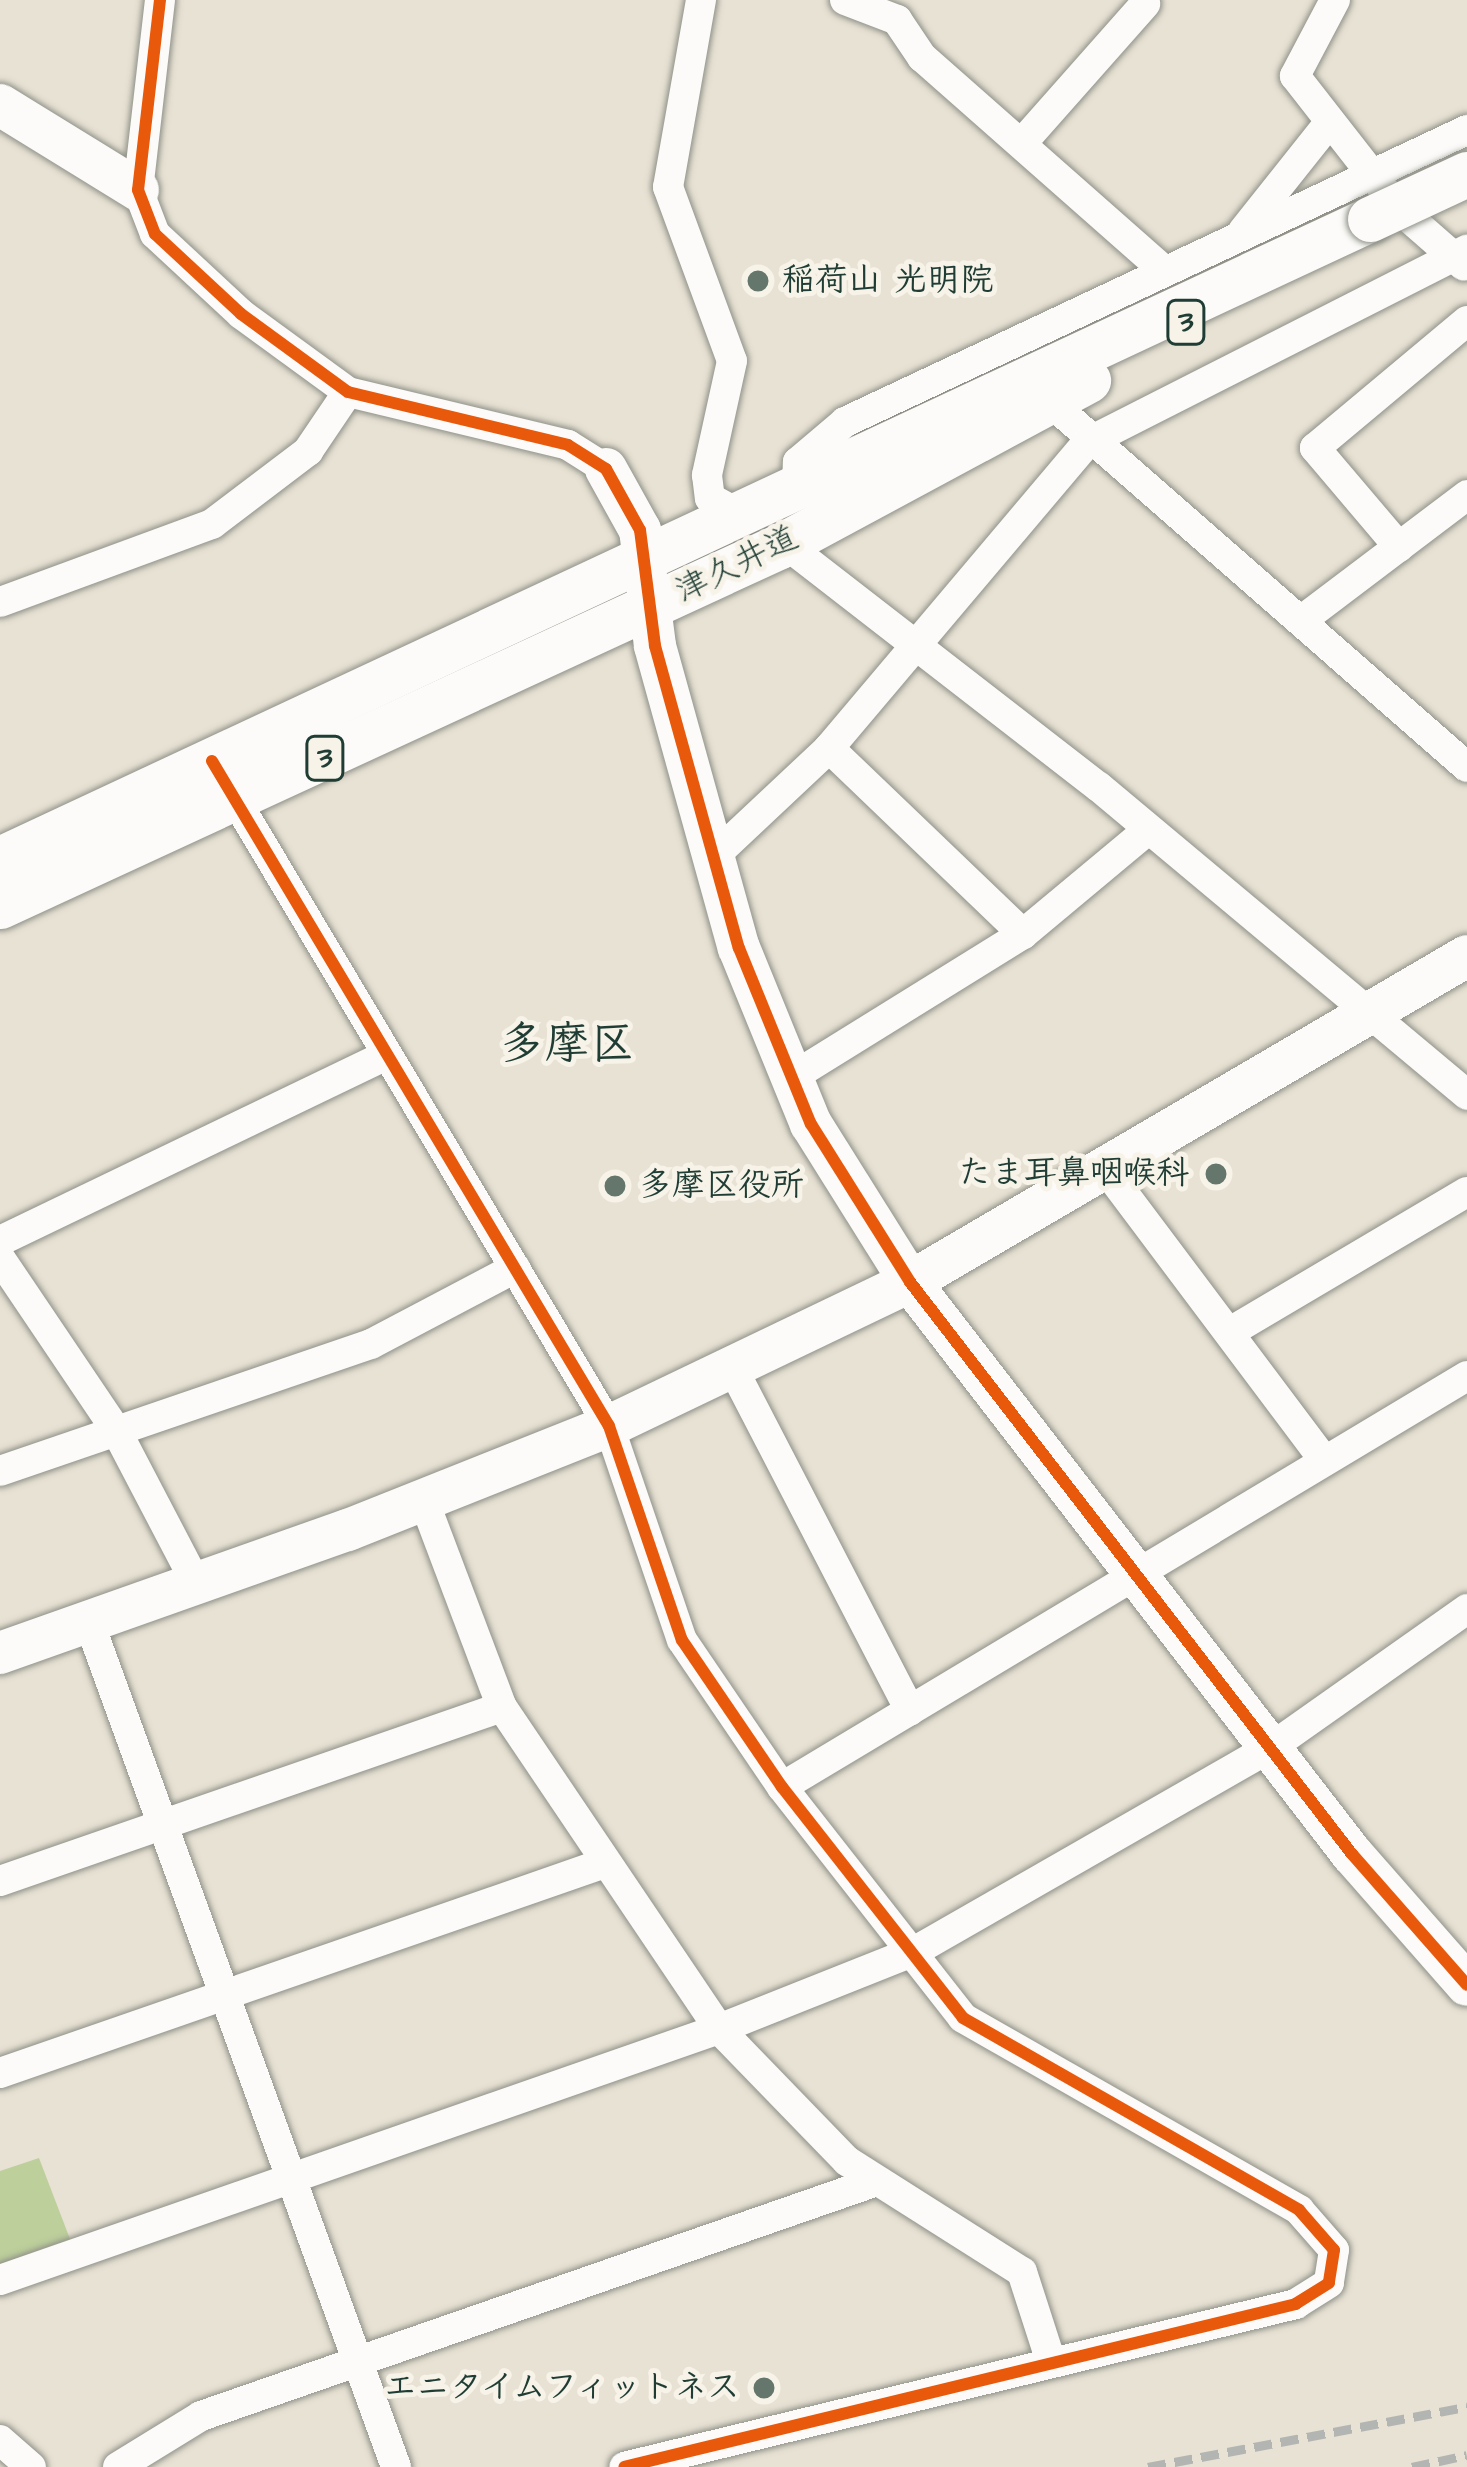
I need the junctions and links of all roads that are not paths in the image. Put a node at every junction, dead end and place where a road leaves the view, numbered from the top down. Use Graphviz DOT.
graph roads {
  1 [pos="160,0"];
  2 [pos="701,0"];
  3 [pos="844,0"];
  4 [pos="1335,0"];
  5 [pos="1145,4"];
  6 [pos="904,10"];
  7 [pos="0,105"];
  8 [pos="1329,123"];
  9 [pos="1467,130"];
  10 [pos="1022,143"];
  11 [pos="1467,174"];
  12 [pos="138,190"];
  13 [pos="1372,198"];
  14 [pos="1241,233"];
  15 [pos="1321,242"];
  16 [pos="1463,258"];
  17 [pos="1164,270"];
  18 [pos="1467,320"];
  19 [pos="348,392"];
  20 [pos="1051,402"];
  21 [pos="1088,442"];
  22 [pos="606,469"];
  23 [pos="797,487"];
  24 [pos="1467,495"];
  25 [pos="739,514"];
  26 [pos="784,543"];
  27 [pos="1400,547"];
  28 [pos="646,559"];
  29 [pos="0,602"];
  30 [pos="649,608"];
  31 [pos="1302,620"];
  32 [pos="917,646"];
  33 [pos="1456,734"];
  34 [pos="829,748"];
  35 [pos="212,761"];
  36 [pos="1467,767"];
  37 [pos="235,800"];
  38 [pos="1148,830"];
  39 [pos="0,859"];
  40 [pos="711,859"];
  41 [pos="0,907"];
  42 [pos="1022,934"];
  43 [pos="1467,956"];
  44 [pos="1373,1012"];
  45 [pos="387,1055"];
  46 [pos="789,1079"];
  47 [pos="1467,1095"];
  48 [pos="1107,1171"];
  49 [pos="1467,1192"];
  50 [pos="0,1241"];
  51 [pos="0,1258"];
  52 [pos="515,1268"];
  53 [pos="910,1282"];
  54 [pos="1230,1332"];
  55 [pos="732,1367"];
  56 [pos="1467,1376"];
  57 [pos="608,1426"];
  58 [pos="116,1430"];
  59 [pos="1324,1460"];
  60 [pos="0,1471"];
  61 [pos="424,1501"];
  62 [pos="1136,1576"];
  63 [pos="196,1583"];
  64 [pos="1467,1609"];
  65 [pos="89,1622"];
  66 [pos="0,1653"];
  67 [pos="502,1707"];
  68 [pos="910,1711"];
  69 [pos="1270,1748"];
  70 [pos="782,1787"];
  71 [pos="162,1825"];
  72 [pos="602,1864"];
  73 [pos="0,1881"];
  74 [pos="915,1951"];
  75 [pos="1466,1984"];
  76 [pos="223,1996"];
  77 [pos="719,2029"];
  78 [pos="0,2073"];
  79 [pos="288,2179"];
  80 [pos="874,2182"];
  81 [pos="0,2280"];
  82 [pos="357,2362"];
  83 [pos="1051,2362"];
  84 [pos="0,2440"];
  85 [pos="31,2467"];
  86 [pos="118,2467"];
  87 [pos="396,2467"];
  88 [pos="625,2467"];
  1 -- 12 [label="street"];
  2 -- 25 [label="street"];
  3 -- 6 [label="street"];
  4 -- 8 [label="street"];
  5 -- 10 [label="street"];
  6 -- 10 [label="street"];
  7 -- 12 [label="street"];
  8 -- 13 [label="street"];
  8 -- 14 [label="street"];
  9 -- 13 [label="street"];
  10 -- 17 [label="street"];
  11 -- 13 [label="main road, 3, bridge"];
  12 -- 19 [label="street"];
  13 -- 14 [label="street"];
  13 -- 15 [label="main road, 津久井道 / 3"];
  13 -- 16 [label="street"];
  14 -- 17 [label="street"];
  15 -- 20 [label="main road, 津久井道 / 3"];
  15 -- 23 [label="main road, 津久井道 / 3"];
  16 -- 21 [label="street"];
  17 -- 23 [label="street"];
  18 -- 27 [label="street"];
  19 -- 22 [label="street"];
  19 -- 29 [label="street"];
  20 -- 21 [label="street"];
  20 -- 26 [label="main road, 津久井道 / 3"];
  21 -- 31 [label="street"];
  21 -- 32 [label="street"];
  22 -- 28 [label="street"];
  23 -- 25 [label="main road, 津久井道 / 3"];
  24 -- 27 [label="street"];
  25 -- 28 [label="main road, 津久井道 / 3"];
  26 -- 30 [label="main road, 津久井道 / 3"];
  26 -- 32 [label="street"];
  27 -- 31 [label="street"];
  28 -- 30 [label="street"];
  28 -- 35 [label="main road, 津久井道 / 3"];
  30 -- 37 [label="main road, 津久井道 / 3"];
  30 -- 40 [label="street"];
  31 -- 33 [label="street"];
  32 -- 34 [label="street"];
  32 -- 38 [label="street"];
  33 -- 36 [label="street"];
  34 -- 40 [label="street"];
  34 -- 42 [label="street"];
  35 -- 37 [label="street"];
  35 -- 39 [label="main road, 津久井道 / 3"];
  37 -- 41 [label="main road, 津久井道 / 3"];
  37 -- 45 [label="street"];
  38 -- 42 [label="street"];
  38 -- 44 [label="street"];
  40 -- 46 [label="street"];
  42 -- 46 [label="street"];
  43 -- 44 [label="street"];
  44 -- 47 [label="street"];
  44 -- 48 [label="street"];
  45 -- 50 [label="street"];
  45 -- 52 [label="street"];
  46 -- 53 [label="street"];
  48 -- 53 [label="street"];
  48 -- 54 [label="street"];
  49 -- 54 [label="street"];
  51 -- 58 [label="street"];
  52 -- 57 [label="street"];
  52 -- 58 [label="street"];
  53 -- 55 [label="street"];
  53 -- 62 [label="street"];
  54 -- 59 [label="street"];
  55 -- 57 [label="street"];
  55 -- 68 [label="street"];
  56 -- 59 [label="street"];
  57 -- 61 [label="street"];
  57 -- 70 [label="street"];
  58 -- 60 [label="street"];
  58 -- 63 [label="street"];
  59 -- 62 [label="street"];
  61 -- 63 [label="street"];
  61 -- 67 [label="street"];
  62 -- 68 [label="street"];
  62 -- 69 [label="street"];
  63 -- 65 [label="street"];
  64 -- 69 [label="street"];
  65 -- 66 [label="street"];
  65 -- 71 [label="street"];
  67 -- 71 [label="street"];
  67 -- 72 [label="street"];
  68 -- 70 [label="street"];
  69 -- 74 [label="street"];
  69 -- 75 [label="street"];
  70 -- 74 [label="street"];
  71 -- 73 [label="street"];
  71 -- 76 [label="street"];
  72 -- 76 [label="street"];
  72 -- 77 [label="street"];
  74 -- 77 [label="street"];
  74 -- 83 [label="street"];
  76 -- 78 [label="street"];
  76 -- 79 [label="street"];
  77 -- 79 [label="street"];
  77 -- 80 [label="street"];
  79 -- 81 [label="street"];
  79 -- 82 [label="street"];
  80 -- 82 [label="street"];
  80 -- 83 [label="street"];
  82 -- 86 [label="street"];
  82 -- 87 [label="street"];
  83 -- 88 [label="street"];
  84 -- 85 [label="street"];
}
